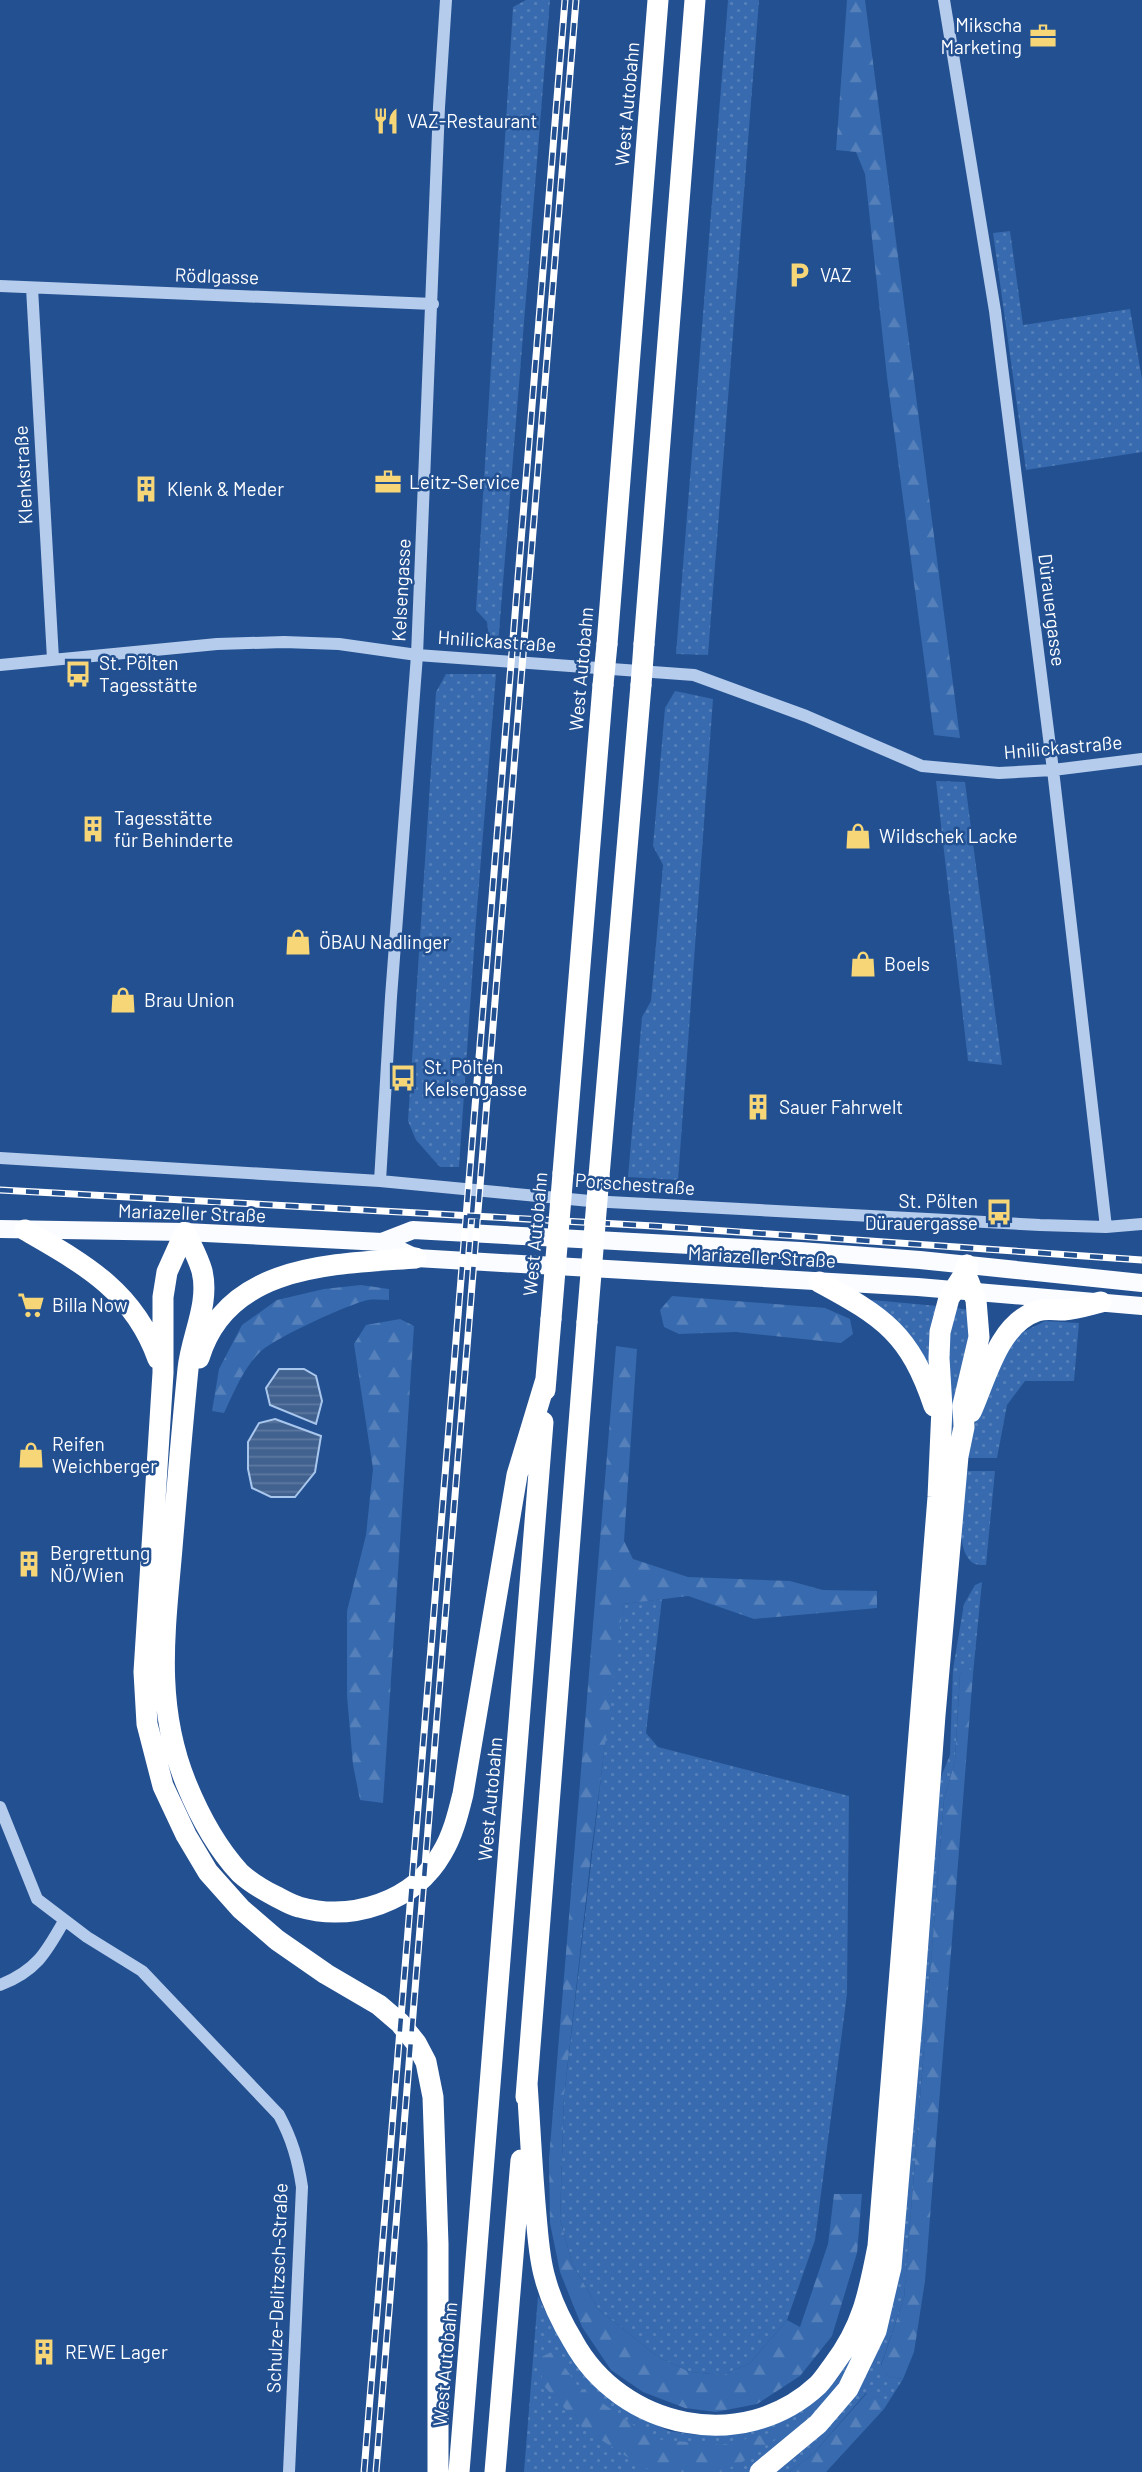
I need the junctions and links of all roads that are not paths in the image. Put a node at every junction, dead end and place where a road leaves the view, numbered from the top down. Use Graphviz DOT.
graph roads {
  1 [pos="446,0"];
  2 [pos="658,0"];
  3 [pos="695,0"];
  4 [pos="944,0"];
  5 [pos="0,286"];
  6 [pos="32,288"];
  7 [pos="433,304"];
  8 [pos="417,655"];
  9 [pos="53,659"];
  10 [pos="0,665"];
  11 [pos="1142,759"];
  12 [pos="1054,770"];
  13 [pos="0,1158"];
  14 [pos="380,1181"];
  15 [pos="1142,1224"];
  16 [pos="1106,1227"];
  17 [pos="0,1229"];
  18 [pos="25,1230"];
  19 [pos="185,1232"];
  20 [pos="382,1242"];
  21 [pos="416,1258"];
  22 [pos="967,1265"];
  23 [pos="819,1282"];
  24 [pos="1142,1283"];
  25 [pos="963,1291"];
  26 [pos="1101,1302"];
  27 [pos="1142,1306"];
  28 [pos="163,1373"];
  29 [pos="546,1379"];
  30 [pos="186,1404"];
  31 [pos="964,1427"];
  32 [pos="941,1432"];
  33 [pos="0,1807"];
  34 [pos="64,1921"];
  35 [pos="0,1985"];
  36 [pos="527,2083"];
  37 [pos="289,2472"];
  38 [pos="439,2472"];
  39 [pos="459,2472"];
  40 [pos="495,2472"];
  41 [pos="760,2472"];
  1 -- 7 [label="street, Kelsengasse"];
  2 -- 29 [label="highway, West Autobahn, bridge"];
  3 -- 36 [label="highway, bridge"];
  4 -- 12 [label="street, Dürauergasse"];
  5 -- 6 [label="street, Rödlgasse"];
  6 -- 7 [label="street, Rödlgasse"];
  6 -- 9 [label="street, Klenkstraße"];
  7 -- 8 [label="street, Kelsengasse"];
  8 -- 9 [label="street, Hnilickastraße"];
  8 -- 12 [label="street, Hnilickastraße"];
  8 -- 14 [label="street, Kelsengasse"];
  9 -- 10 [label="street, Hnilickastraße"];
  11 -- 12 [label="street, Hnilickastraße"];
  12 -- 16 [label="street, Dürauergasse"];
  13 -- 14 [label="street, Porschestraße"];
  14 -- 16 [label="street, Porschestraße"];
  15 -- 16 [label="street, Porschestraße"];
  17 -- 18 [label="main road, Mariazeller Straße"];
  18 -- 19 [label="main road, Mariazeller Straße"];
  18 -- 28 [label="highway"];
  19 -- 20 [label="main road, Mariazeller Straße"];
  19 -- 28 [label="highway"];
  19 -- 30 [label="highway"];
  20 -- 21 [label="main road, Mariazeller Straße"];
  20 -- 22 [label="main road, Mariazeller Straße"];
  21 -- 23 [label="main road, Mariazeller Straße"];
  21 -- 30 [label="highway"];
  22 -- 24 [label="main road, Mariazeller Straße"];
  22 -- 25 [label="highway"];
  23 -- 25 [label="main road, Mariazeller Straße"];
  23 -- 32 [label="highway"];
  25 -- 26 [label="main road, Mariazeller Straße"];
  25 -- 31 [label="highway"];
  25 -- 32 [label="highway"];
  26 -- 27 [label="main road, Mariazeller Straße"];
  26 -- 31 [label="highway"];
  28 -- 38 [label="highway"];
  29 -- 30 [label="highway"];
  29 -- 39 [label="highway, West Autobahn"];
  31 -- 41 [label="highway"];
  32 -- 36 [label="highway"];
  33 -- 34 [label="street, Schulze-Delitzsch-Straße"];
  34 -- 35 [label="street"];
  34 -- 37 [label="street, Schulze-Delitzsch-Straße"];
  36 -- 40 [label="highway"];
}
